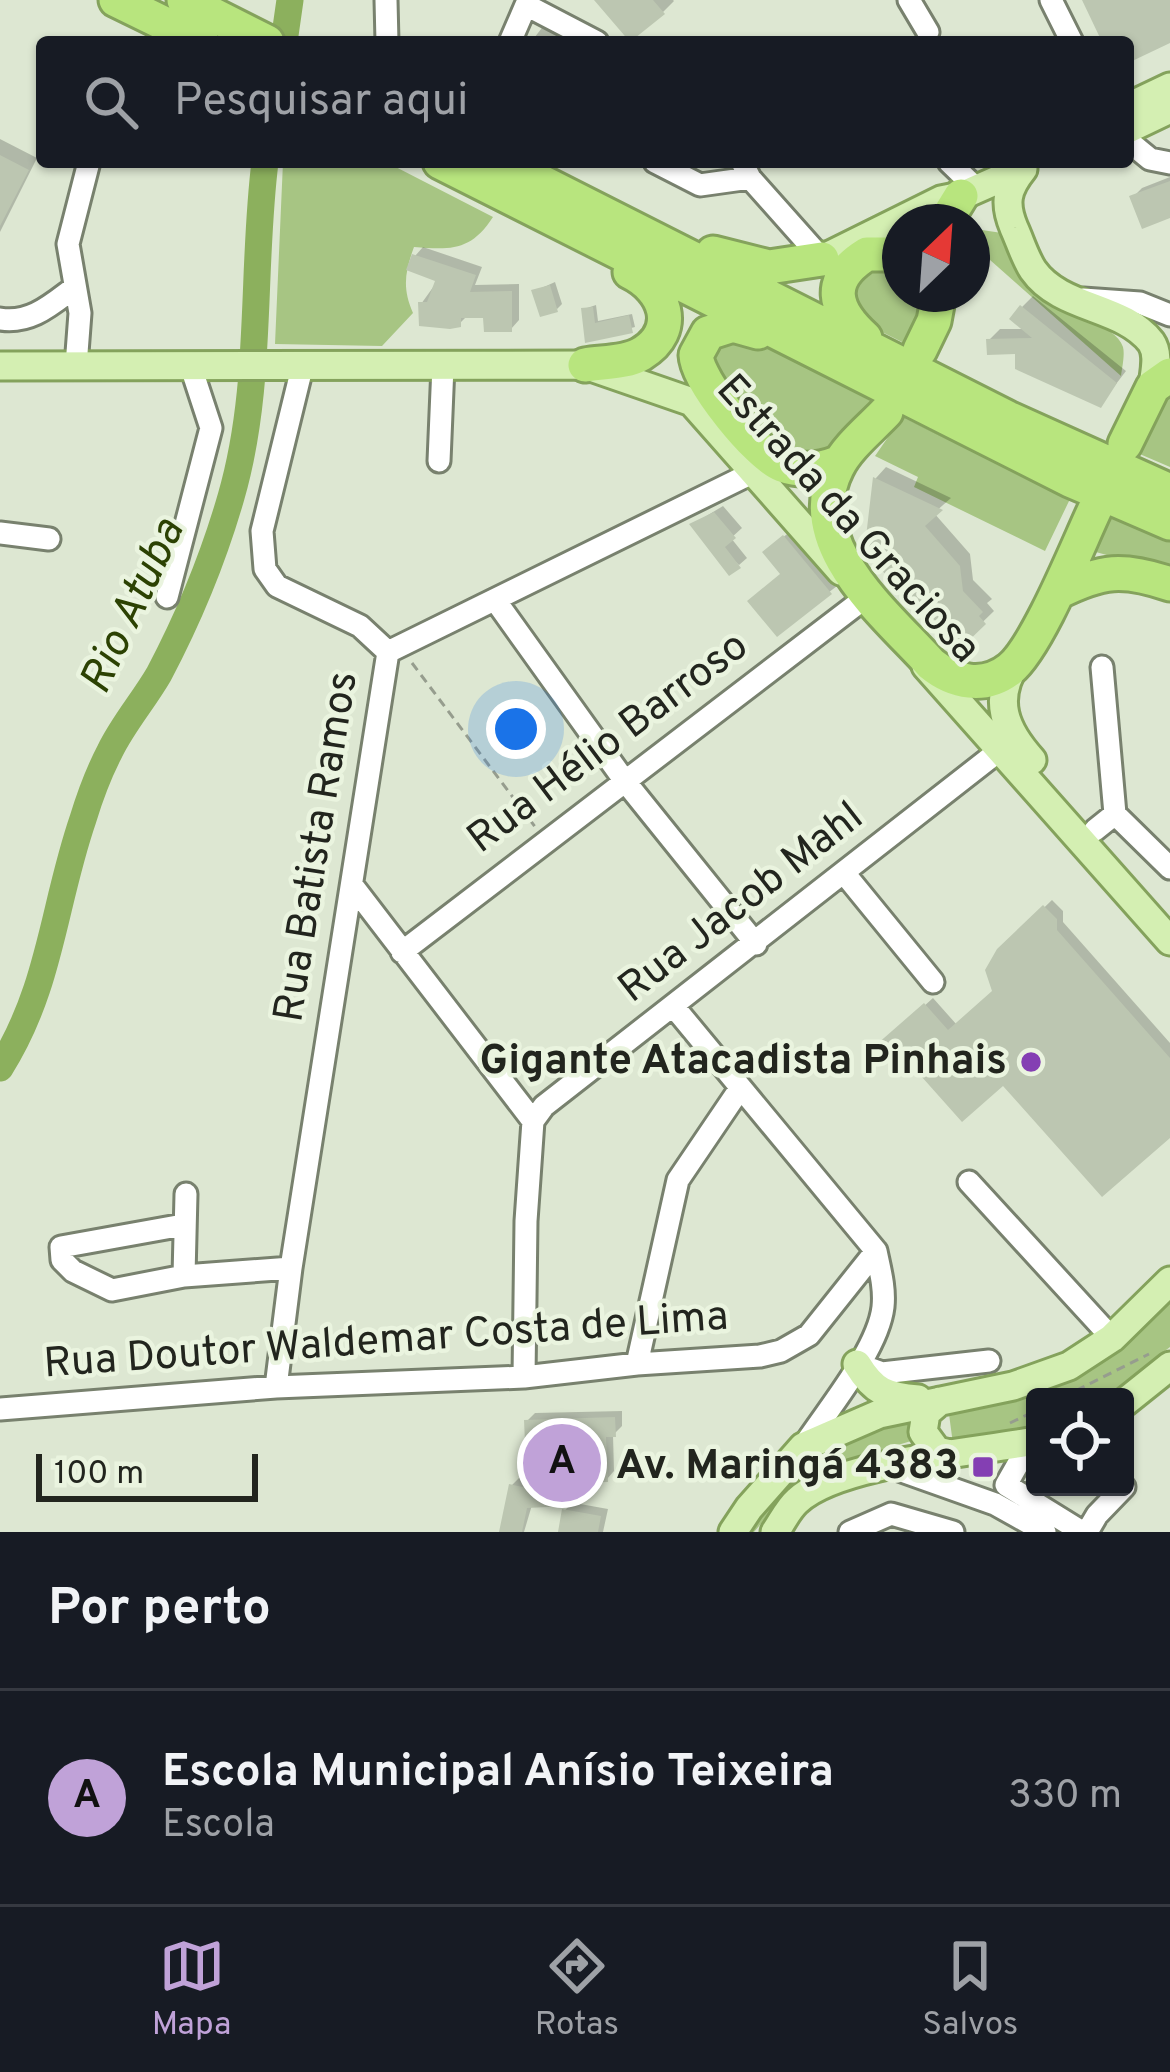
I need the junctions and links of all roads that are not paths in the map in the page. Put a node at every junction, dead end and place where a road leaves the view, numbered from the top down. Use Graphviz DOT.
graph roads {
  1 [pos="116,0"];
  2 [pos="184,0"];
  3 [pos="386,0"];
  4 [pos="909,0"];
  5 [pos="1051,0"];
  6 [pos="928,32"];
  7 [pos="190,36"];
  8 [pos="254,36"];
  9 [pos="387,36"];
  10 [pos="513,36"];
  11 [pos="586,36"];
  12 [pos="1069,36"];
  13 [pos="1170,87"];
  14 [pos="1134,104"];
  15 [pos="1170,110"];
  16 [pos="1134,126"];
  17 [pos="1134,146"];
  18 [pos="1170,163"];
  19 [pos="87,168"];
  20 [pos="447,168"];
  21 [pos="450,168"];
  22 [pos="515,168"];
  23 [pos="539,168"];
  24 [pos="667,168"];
  25 [pos="960,168"];
  26 [pos="746,170"];
  27 [pos="992,186"];
  28 [pos="882,254"];
  29 [pos="822,259"];
  30 [pos="75,286"];
  31 [pos="1068,298"];
  32 [pos="663,308"];
  33 [pos="929,312"];
  34 [pos="1170,315"];
  35 [pos="0,319"];
  36 [pos="793,343"];
  37 [pos="905,354"];
  38 [pos="585,364"];
  39 [pos="0,366"];
  40 [pos="443,366"];
  41 [pos="76,367"];
  42 [pos="191,367"];
  43 [pos="291,368"];
  44 [pos="1161,381"];
  45 [pos="692,402"];
  46 [pos="886,412"];
  47 [pos="1126,459"];
  48 [pos="439,461"];
  49 [pos="838,464"];
  50 [pos="754,472"];
  51 [pos="1170,488"];
  52 [pos="1095,509"];
  53 [pos="1170,523"];
  54 [pos="0,533"];
  55 [pos="49,539"];
  56 [pos="1170,584"];
  57 [pos="1058,592"];
  58 [pos="167,597"];
  59 [pos="865,598"];
  60 [pos="495,600"];
  61 [pos="903,633"];
  62 [pos="394,650"];
  63 [pos="1016,663"];
  64 [pos="1102,667"];
  65 [pos="1000,750"];
  66 [pos="624,779"];
  67 [pos="1105,822"];
  68 [pos="1170,868"];
  69 [pos="844,873"];
  70 [pos="352,885"];
  71 [pos="1170,915"];
  72 [pos="1170,941"];
  73 [pos="756,944"];
  74 [pos="402,952"];
  75 [pos="933,982"];
  76 [pos="674,1007"];
  77 [pos="740,1090"];
  78 [pos="533,1120"];
  79 [pos="969,1182"];
  80 [pos="186,1194"];
  81 [pos="182,1225"];
  82 [pos="876,1251"];
  83 [pos="291,1268"];
  84 [pos="184,1276"];
  85 [pos="1170,1281"];
  86 [pos="1112,1337"];
  87 [pos="1165,1358"];
  88 [pos="988,1361"];
  89 [pos="637,1364"];
  90 [pos="857,1364"];
  91 [pos="524,1377"];
  92 [pos="276,1387"];
  93 [pos="1134,1392"];
  94 [pos="940,1401"];
  95 [pos="0,1409"];
  96 [pos="1026,1442"];
  97 [pos="803,1447"];
  98 [pos="1026,1452"];
  99 [pos="950,1454"];
  100 [pos="887,1466"];
  101 [pos="1000,1495"];
  102 [pos="1115,1496"];
  103 [pos="733,1532"];
  104 [pos="775,1532"];
  105 [pos="850,1532"];
  106 [pos="953,1532"];
  107 [pos="1045,1532"];
  108 [pos="1085,1532"];
  1 -- 7 [label="highway"];
  2 -- 8 [label="highway"];
  3 -- 9 [label="street"];
  4 -- 6 [label="street"];
  5 -- 12 [label="street"];
  10 -- 11 [label="street"];
  13 -- 14 [label="main road"];
  15 -- 16 [label="main road"];
  17 -- 18 [label="street"];
  19 -- 30 [label="street"];
  20 -- 32 [label="highway"];
  21 -- 36 [label="highway"];
  22 -- 37 [label="highway"];
  23 -- 29 [label="highway"];
  24 -- 26 [label="street"];
  25 -- 27 [label="street"];
  26 -- 29 [label="street"];
  27 -- 29 [label="main road"];
  27 -- 31 [label="main road"];
  28 -- 37 [label="highway"];
  30 -- 35 [label="street"];
  30 -- 41 [label="street"];
  31 -- 34 [label="street"];
  31 -- 44 [label="main road"];
  32 -- 38 [label="highway"];
  32 -- 45 [label="highway"];
  33 -- 37 [label="highway"];
  36 -- 49 [label="highway"];
  36 -- 53 [label="highway"];
  37 -- 47 [label="highway"];
  38 -- 40 [label="main road, Estrada da Graciosa"];
  38 -- 45 [label="main road, Estrada da Graciosa"];
  39 -- 41 [label="main road, Estrada da Graciosa"];
  40 -- 43 [label="main road, Estrada da Graciosa"];
  40 -- 48 [label="street"];
  41 -- 42 [label="main road, Estrada da Graciosa"];
  42 -- 43 [label="main road, Estrada da Graciosa"];
  42 -- 58 [label="street"];
  43 -- 62 [label="street"];
  44 -- 47 [label="highway"];
  45 -- 50 [label="main road, Estrada da Graciosa"];
  46 -- 49 [label="highway"];
  47 -- 51 [label="highway"];
  49 -- 61 [label="highway"];
  50 -- 59 [label="main road, Estrada da Graciosa"];
  50 -- 60 [label="street, Rua Batista Ramos"];
  52 -- 57 [label="highway"];
  54 -- 55 [label="street"];
  56 -- 57 [label="highway"];
  57 -- 63 [label="highway"];
  59 -- 61 [label="main road, Estrada da Graciosa"];
  59 -- 66 [label="street, Rua Hélio Barroso"];
  60 -- 62 [label="street, Rua Batista Ramos"];
  60 -- 66 [label="street"];
  61 -- 63 [label="highway"];
  61 -- 65 [label="main road, Estrada da Graciosa"];
  62 -- 70 [label="street, Rua Batista Ramos"];
  63 -- 67 [label="main road, Estrada da Graciosa"];
  64 -- 67 [label="street"];
  65 -- 69 [label="street, Rua Jacob Mahl"];
  65 -- 72 [label="main road, Estrada da Graciosa"];
  66 -- 73 [label="street"];
  66 -- 74 [label="street, Rua Hélio Barroso"];
  67 -- 68 [label="street"];
  67 -- 71 [label="main road, Estrada da Graciosa"];
  69 -- 73 [label="street, Rua Jacob Mahl"];
  69 -- 75 [label="street"];
  70 -- 74 [label="street"];
  70 -- 83 [label="street, Rua Batista Ramos"];
  73 -- 76 [label="street, Rua Jacob Mahl"];
  74 -- 78 [label="street"];
  76 -- 77 [label="street"];
  76 -- 78 [label="street, Rua Jacob Mahl"];
  77 -- 82 [label="street"];
  77 -- 89 [label="street"];
  78 -- 91 [label="street"];
  79 -- 86 [label="street"];
  80 -- 81 [label="street"];
  81 -- 84 [label="street"];
  81 -- 84 [label="street"];
  82 -- 89 [label="street, Rua Doutor Waldemar Costa de Lima"];
  82 -- 90 [label="street"];
  83 -- 84 [label="street"];
  83 -- 92 [label="street, Rua Batista Ramos"];
  85 -- 86 [label="main road"];
  86 -- 94 [label="main road"];
  87 -- 93 [label="main road"];
  88 -- 90 [label="street"];
  89 -- 91 [label="street, Rua Doutor Waldemar Costa de Lima"];
  90 -- 94 [label="main road"];
  90 -- 97 [label="street"];
  91 -- 92 [label="street, Rua Doutor Waldemar Costa de Lima"];
  92 -- 95 [label="street, Rua Doutor Waldemar Costa de Lima"];
  94 -- 97 [label="main road"];
  94 -- 99 [label="main road"];
  96 -- 99 [label="main road"];
  97 -- 103 [label="main road"];
  98 -- 101 [label="street"];
  99 -- 100 [label="main road"];
  100 -- 101 [label="street"];
  100 -- 104 [label="main road"];
  101 -- 107 [label="street"];
  101 -- 108 [label="street"];
  102 -- 108 [label="street"];
  105 -- 106 [label="street"];
}
